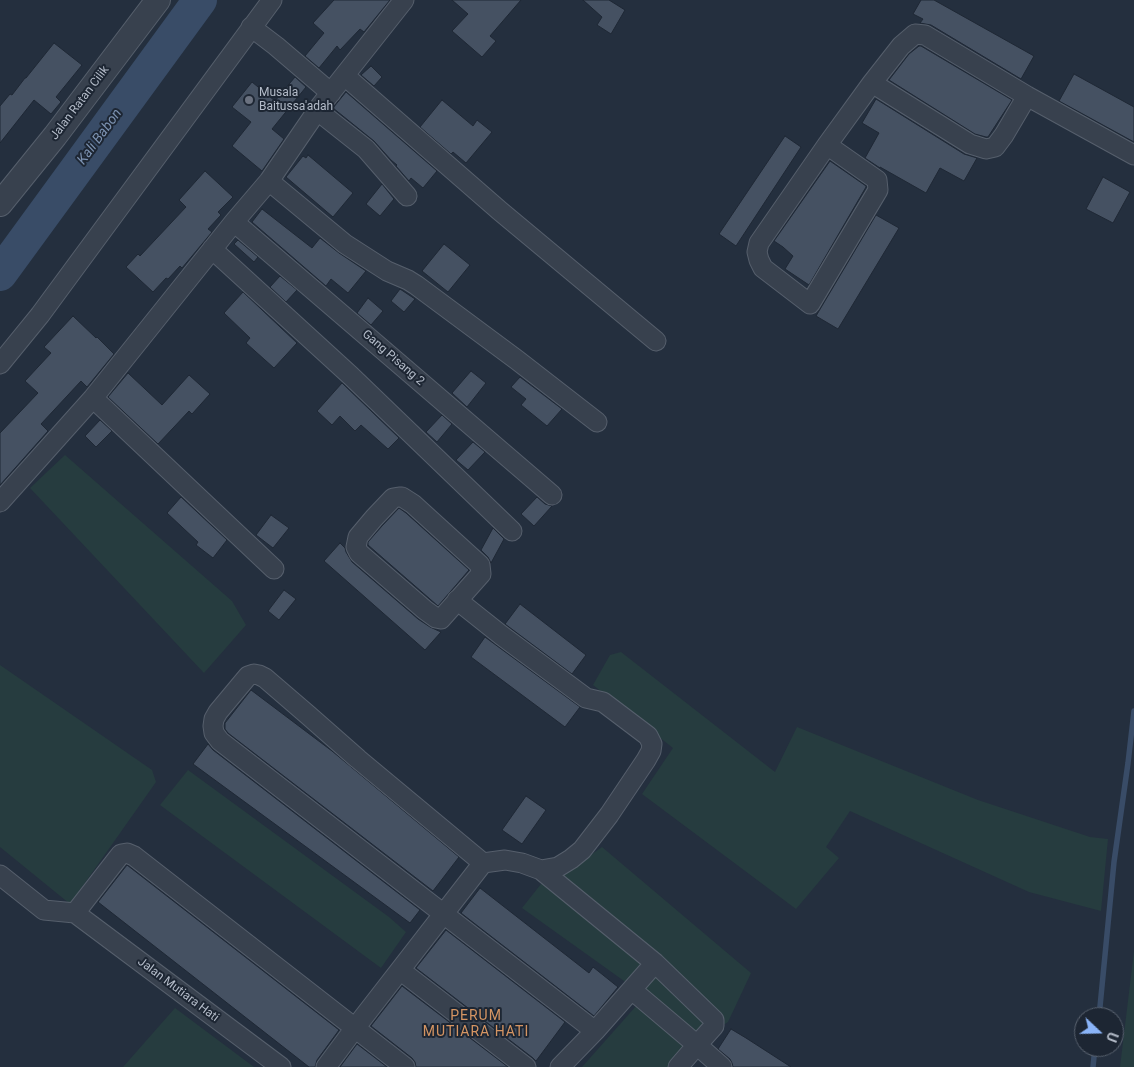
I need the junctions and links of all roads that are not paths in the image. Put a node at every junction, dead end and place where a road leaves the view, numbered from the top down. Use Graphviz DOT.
graph roads {
  1 [pos="158,0"];
  2 [pos="272,0"];
  3 [pos="404,0"];
  4 [pos="251,27"];
  5 [pos="345,76"];
  6 [pos="872,84"];
  7 [pos="331,93"];
  8 [pos="1028,96"];
  9 [pos="318,111"];
  10 [pos="827,145"];
  11 [pos="1134,155"];
  12 [pos="269,181"];
  13 [pos="407,196"];
  14 [pos="0,204"];
  15 [pos="234,222"];
  16 [pos="212,249"];
  17 [pos="656,341"];
  18 [pos="0,364"];
  19 [pos="93,398"];
  20 [pos="598,422"];
  21 [pos="552,495"];
  22 [pos="0,502"];
  23 [pos="512,531"];
  24 [pos="274,569"];
  25 [pos="457,600"];
  26 [pos="483,863"];
  27 [pos="541,870"];
  28 [pos="0,875"];
  29 [pos="75,913"];
  30 [pos="444,914"];
  31 [pos="655,963"];
  32 [pos="400,970"];
  33 [pos="632,990"];
  34 [pos="354,1028"];
  35 [pos="595,1031"];
  36 [pos="697,1044"];
  37 [pos="281,1067"];
  38 [pos="326,1067"];
  39 [pos="405,1067"];
  40 [pos="526,1067"];
  41 [pos="560,1067"];
  42 [pos="678,1067"];
  43 [pos="722,1067"];
  1 -- 14 [label="street, Jalan Ratan Cilik"];
  2 -- 4 [label="street"];
  3 -- 5 [label="street"];
  4 -- 7 [label="street"];
  4 -- 18 [label="street"];
  5 -- 7 [label="street"];
  5 -- 17 [label="street"];
  6 -- 8 [label="street"];
  6 -- 8 [label="street"];
  6 -- 10 [label="street"];
  7 -- 9 [label="street"];
  8 -- 11 [label="street"];
  9 -- 12 [label="street"];
  9 -- 13 [label="street"];
  10 -- 10 [label="street"];
  12 -- 15 [label="street"];
  12 -- 20 [label="street"];
  15 -- 16 [label="street"];
  15 -- 21 [label="street, Gang Pisang 2"];
  16 -- 19 [label="street"];
  16 -- 23 [label="street"];
  19 -- 22 [label="street"];
  19 -- 24 [label="street"];
  25 -- 25 [label="street"];
  25 -- 27 [label="street"];
  26 -- 27 [label="street"];
  26 -- 30 [label="street"];
  26 -- 30 [label="street"];
  27 -- 31 [label="street"];
  28 -- 29 [label="street"];
  29 -- 34 [label="street"];
  29 -- 37 [label="street, Jalan Mutiara Hati"];
  30 -- 32 [label="street"];
  30 -- 35 [label="street"];
  31 -- 33 [label="street"];
  31 -- 36 [label="street"];
  32 -- 34 [label="street"];
  32 -- 40 [label="street"];
  33 -- 35 [label="street"];
  33 -- 36 [label="street"];
  34 -- 38 [label="street"];
  34 -- 39 [label="street"];
  35 -- 41 [label="street"];
  36 -- 42 [label="street"];
  36 -- 43 [label="street"];
}
